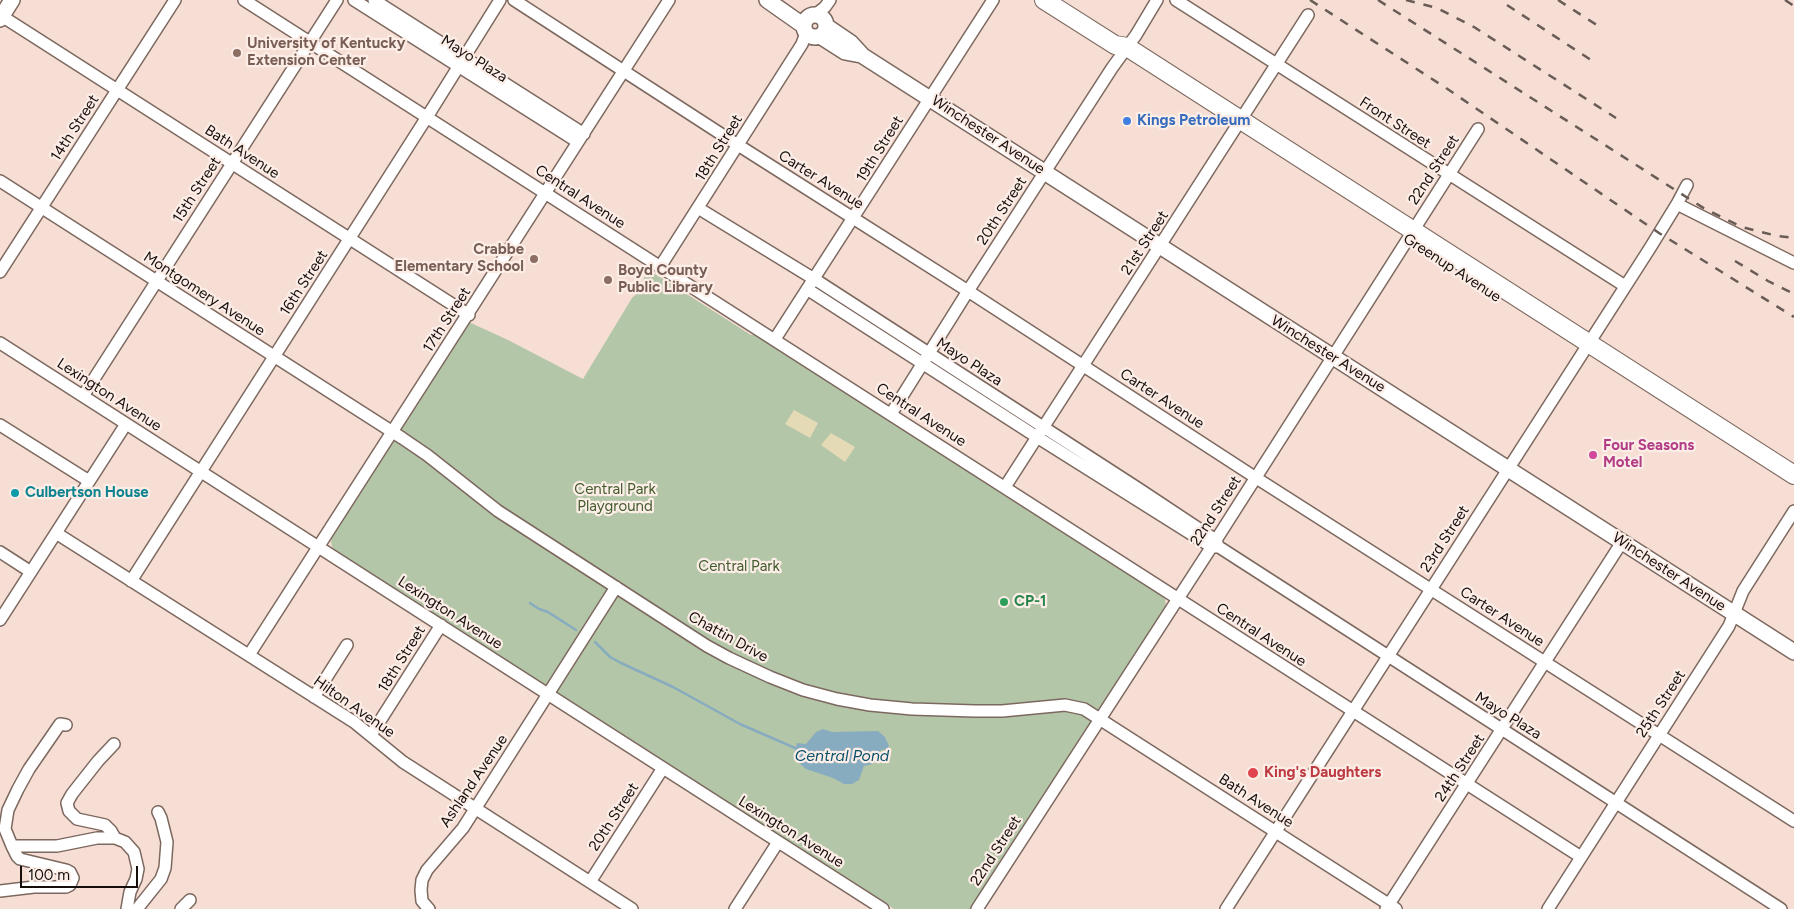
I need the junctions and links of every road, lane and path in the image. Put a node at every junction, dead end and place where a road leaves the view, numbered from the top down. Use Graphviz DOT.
graph roads {
  1 [pos="12,0"];
  2 [pos="175,0"];
  3 [pos="244,0"];
  4 [pos="337,0"];
  5 [pos="354,0"];
  6 [pos="374,0"];
  7 [pos="500,0"];
  8 [pos="514,0"];
  9 [pos="669,0"];
  10 [pos="766,0"];
  11 [pos="782,0"];
  12 [pos="993,0"];
  13 [pos="1044,0"];
  14 [pos="1157,0"];
  15 [pos="1176,0"];
  16 [pos="1308,14"];
  17 [pos="1,16"];
  18 [pos="816,24"];
  19 [pos="310,42"];
  20 [pos="1121,50"];
  21 [pos="462,63"];
  22 [pos="1277,65"];
  23 [pos="624,72"];
  24 [pos="117,90"];
  25 [pos="930,98"];
  26 [pos="428,117"];
  27 [pos="1238,125"];
  28 [pos="1478,128"];
  29 [pos="581,138"];
  30 [pos="738,145"];
  31 [pos="232,164"];
  32 [pos="1045,172"];
  33 [pos="1449,175"];
  34 [pos="0,181"];
  35 [pos="1687,185"];
  36 [pos="545,193"];
  37 [pos="1677,204"];
  38 [pos="41,208"];
  39 [pos="698,208"];
  40 [pos="854,218"];
  41 [pos="1410,235"];
  42 [pos="350,239"];
  43 [pos="1160,246"];
  44 [pos="1794,263"];
  45 [pos="660,267"];
  46 [pos="0,272"];
  47 [pos="156,281"];
  48 [pos="810,285"];
  49 [pos="1625,286"];
  50 [pos="968,291"];
  51 [pos="469,315"];
  52 [pos="775,339"];
  53 [pos="0,343"];
  54 [pos="1585,347"];
  55 [pos="1333,356"];
  56 [pos="274,357"];
  57 [pos="925,358"];
  58 [pos="1084,366"];
  59 [pos="83,396"];
  60 [pos="891,414"];
  61 [pos="126,424"];
  62 [pos="0,425"];
  63 [pos="1044,427"];
  64 [pos="392,432"];
  65 [pos="1037,437"];
  66 [pos="1508,468"];
  67 [pos="200,471"];
  68 [pos="1794,475"];
  69 [pos="1256,478"];
  70 [pos="89,481"];
  71 [pos="1794,486"];
  72 [pos="1005,487"];
  73 [pos="1794,511"];
  74 [pos="56,533"];
  75 [pos="1622,542"];
  76 [pos="1216,545"];
  77 [pos="320,547"];
  78 [pos="0,552"];
  79 [pos="32,572"];
  80 [pos="131,581"];
  81 [pos="616,588"];
  82 [pos="1431,589"];
  83 [pos="1177,598"];
  84 [pos="1734,614"];
  85 [pos="0,620"];
  86 [pos="441,625"];
  87 [pos="347,645"];
  88 [pos="1794,652"];
  89 [pos="249,655"];
  90 [pos="1388,655"];
  91 [pos="1545,662"];
  92 [pos="548,694"];
  93 [pos="314,697"];
  94 [pos="1353,711"];
  95 [pos="1100,719"];
  96 [pos="66,725"];
  97 [pos="1502,730"];
  98 [pos="371,735"];
  99 [pos="1660,735"];
  100 [pos="114,744"];
  101 [pos="663,768"];
  102 [pos="1467,784"];
  103 [pos="1616,802"];
  104 [pos="475,809"];
  105 [pos="158,812"];
  106 [pos="1794,821"];
  107 [pos="1275,832"];
  108 [pos="115,838"];
  109 [pos="778,842"];
  110 [pos="12,846"];
  111 [pos="1581,857"];
  112 [pos="590,882"];
  113 [pos="0,891"];
  114 [pos="190,900"];
  115 [pos="1390,908"];
  116 [pos="127,909"];
  117 [pos="137,909"];
  118 [pos="182,909"];
  119 [pos="429,909"];
  120 [pos="632,909"];
  121 [pos="735,909"];
  122 [pos="884,909"];
  123 [pos="978,909"];
  124 [pos="1226,909"];
  125 [pos="1548,909"];
  126 [pos="1781,909"];
  1 -- 17 [label="main road"];
  2 -- 24 [label="street, 14th Street"];
  3 -- 19 [label="street, Central Avenue"];
  4 -- 19 [label="street, 15th Street"];
  5 -- 21 [label="street, Mayo Plaza"];
  6 -- 21 [label="street, Mayo Plaza"];
  7 -- 21 [label="street, 16th Street"];
  8 -- 23 [label="street, Carter Avenue"];
  9 -- 23 [label="street, 17th Street"];
  10 -- 18 [label="main road, Winchester Avenue"];
  11 -- 18 [label="main road, Winchester Avenue"];
  12 -- 25 [label="street, 19th Street"];
  13 -- 20 [label="highway, Greenup Avenue"];
  14 -- 20 [label="street, 20th Street"];
  15 -- 22 [label="street, Front Street"];
  16 -- 22 [label="street, 21st Street"];
  17 -- 24 [label="street, Bath Avenue"];
  18 -- 25 [label="main road, Winchester Avenue"];
  18 -- 30 [label="street, 18th Street"];
  19 -- 26 [label="street, Central Avenue"];
  19 -- 31 [label="street, 15th Street"];
  20 -- 27 [label="highway, Greenup Avenue"];
  20 -- 32 [label="street, 20th Street"];
  21 -- 26 [label="street, 16th Street"];
  21 -- 29 [label="street, Mayo Plaza"];
  22 -- 27 [label="street, 21st Street"];
  22 -- 33 [label="street, Front Street"];
  23 -- 29 [label="street, 17th Street"];
  23 -- 30 [label="street, Carter Avenue"];
  24 -- 31 [label="street, Bath Avenue"];
  24 -- 38 [label="street, 14th Street"];
  25 -- 32 [label="main road, Winchester Avenue"];
  25 -- 40 [label="street, 19th Street"];
  26 -- 36 [label="street, Central Avenue"];
  26 -- 42 [label="street, 16th Street"];
  27 -- 41 [label="highway, Greenup Avenue"];
  27 -- 43 [label="street, 21st Street"];
  28 -- 33 [label="street, 22nd Street"];
  29 -- 36 [label="street, 17th Street"];
  30 -- 39 [label="street, 18th Street"];
  30 -- 40 [label="street, Carter Avenue"];
  31 -- 42 [label="street, Bath Avenue"];
  31 -- 47 [label="street, 15th Street"];
  32 -- 43 [label="main road, Winchester Avenue"];
  32 -- 50 [label="street, 20th Street"];
  33 -- 41 [label="street, 22nd Street"];
  33 -- 49 [label="street, Front Street"];
  34 -- 38 [label="street, Montgomery Avenue"];
  35 -- 37 [label="street, 23rd Street"];
  36 -- 45 [label="street, Central Avenue"];
  36 -- 51 [label="street, 17th Street"];
  37 -- 44 [label="street"];
  37 -- 49 [label="street, 23rd Street"];
  38 -- 46 [label="street, 14th Street"];
  38 -- 47 [label="street, Montgomery Avenue"];
  39 -- 45 [label="street, 18th Street"];
  39 -- 48 [label="street, Mayo Plaza"];
  40 -- 48 [label="street, 19th Street"];
  40 -- 50 [label="street, Carter Avenue"];
  41 -- 54 [label="highway, Greenup Avenue"];
  41 -- 55 [label="street, 22nd Street"];
  42 -- 51 [label="street, Bath Avenue"];
  42 -- 56 [label="street, 16th Street"];
  43 -- 55 [label="main road, Winchester Avenue"];
  43 -- 58 [label="street, 21st Street"];
  45 -- 52 [label="street, Central Avenue"];
  47 -- 56 [label="street, Montgomery Avenue"];
  47 -- 59 [label="street, 15th Street"];
  48 -- 52 [label="street, 19th Street"];
  48 -- 57 [label="street, Mayo Plaza"];
  49 -- 54 [label="street, 23rd Street"];
  50 -- 57 [label="street, 20th Street"];
  50 -- 58 [label="street, Carter Avenue"];
  51 -- 64 [label="street, 17th Street"];
  52 -- 60 [label="street, Central Avenue"];
  53 -- 59 [label="street, Lexington Avenue"];
  54 -- 66 [label="street, 23rd Street"];
  54 -- 68 [label="highway, Greenup Avenue"];
  54 -- 71 [label="highway, Greenup Avenue"];
  55 -- 66 [label="main road, Winchester Avenue"];
  55 -- 69 [label="street, 22nd Street"];
  56 -- 64 [label="street, Montgomery Avenue"];
  56 -- 67 [label="street, 16th Street"];
  57 -- 60 [label="street, 20th Street"];
  57 -- 63 [label="street, Mayo Plaza"];
  57 -- 65 [label="street, Mayo Plaza"];
  58 -- 63 [label="street, 21st Street"];
  58 -- 69 [label="street, Carter Avenue"];
  59 -- 61 [label="street, Lexington Avenue"];
  60 -- 72 [label="street, Central Avenue"];
  61 -- 67 [label="street, Lexington Avenue"];
  61 -- 70 [label="street"];
  62 -- 70 [label="street"];
  63 -- 65 [label="street, 21st Street"];
  63 -- 76 [label="street, Mayo Plaza"];
  64 -- 77 [label="street, 17th Street"];
  64 -- 81 [label="street, Chattin Drive"];
  65 -- 72 [label="street, 21st Street"];
  65 -- 76 [label="street, Mayo Plaza"];
  66 -- 75 [label="main road, Winchester Avenue"];
  66 -- 82 [label="street, 23rd Street"];
  67 -- 77 [label="street, Lexington Avenue"];
  67 -- 80 [label="street, 16th Street"];
  69 -- 76 [label="street, 22nd Street"];
  69 -- 82 [label="street, Carter Avenue"];
  70 -- 74 [label="street"];
  72 -- 83 [label="street, Central Avenue"];
  73 -- 84 [label="street, 25th Street"];
  74 -- 79 [label="street"];
  74 -- 80 [label="street, Hilton Avenue"];
  75 -- 84 [label="main road, Winchester Avenue"];
  75 -- 91 [label="street, 24th Street"];
  76 -- 83 [label="street, 22nd Street"];
  76 -- 90 [label="street, Mayo Plaza"];
  77 -- 86 [label="street, Lexington Avenue"];
  77 -- 89 [label="street, 17th Street"];
  78 -- 79 [label="street"];
  79 -- 85 [label="street"];
  80 -- 89 [label="street, Hilton Avenue"];
  81 -- 92 [label="street, Ashland Avenue"];
  81 -- 95 [label="street, Chattin Drive"];
  82 -- 90 [label="street, 23rd Street"];
  82 -- 91 [label="street, Carter Avenue"];
  83 -- 94 [label="street, Central Avenue"];
  83 -- 95 [label="street, 22nd Street"];
  84 -- 88 [label="main road, Winchester Avenue"];
  84 -- 99 [label="street, 25th Street"];
  86 -- 92 [label="street, Lexington Avenue"];
  86 -- 98 [label="street, 18th Street"];
  87 -- 93 [label="street"];
  89 -- 93 [label="street, Hilton Avenue"];
  90 -- 94 [label="street, 23rd Street"];
  90 -- 97 [label="street, Mayo Plaza"];
  91 -- 97 [label="street, 24th Street"];
  91 -- 99 [label="street, Carter Avenue"];
  92 -- 101 [label="street, Lexington Avenue"];
  92 -- 104 [label="street, Ashland Avenue"];
  93 -- 98 [label="street, Hilton Avenue"];
  94 -- 102 [label="street, Central Avenue"];
  94 -- 107 [label="street, 23rd Street"];
  95 -- 107 [label="street, Bath Avenue"];
  95 -- 123 [label="street, 22nd Street"];
  96 -- 110 [label="street"];
  97 -- 102 [label="street, 24th Street"];
  97 -- 103 [label="street, Mayo Plaza"];
  98 -- 104 [label="street, Hilton Avenue"];
  99 -- 103 [label="street, 25th Street"];
  99 -- 106 [label="street, Carter Avenue"];
  100 -- 108 [label="street"];
  101 -- 109 [label="street, Lexington Avenue"];
  101 -- 112 [label="street, 20th Street"];
  102 -- 111 [label="street, Central Avenue"];
  102 -- 115 [label="street, 24th Street"];
  103 -- 111 [label="street, 25th Street"];
  103 -- 126 [label="street, Mayo Plaza"];
  104 -- 112 [label="street, Hilton Avenue"];
  104 -- 119 [label="street, Ashland Avenue"];
  105 -- 117 [label="street"];
  107 -- 115 [label="street, Bath Avenue"];
  107 -- 124 [label="street, 23rd Street"];
  108 -- 110 [label="street"];
  108 -- 116 [label="street"];
  109 -- 121 [label="street"];
  109 -- 122 [label="street, Lexington Avenue"];
  110 -- 113 [label="street"];
  111 -- 125 [label="street, 25th Street"];
  112 -- 120 [label="street, Hilton Avenue"];
  114 -- 118 [label="street"];
}
